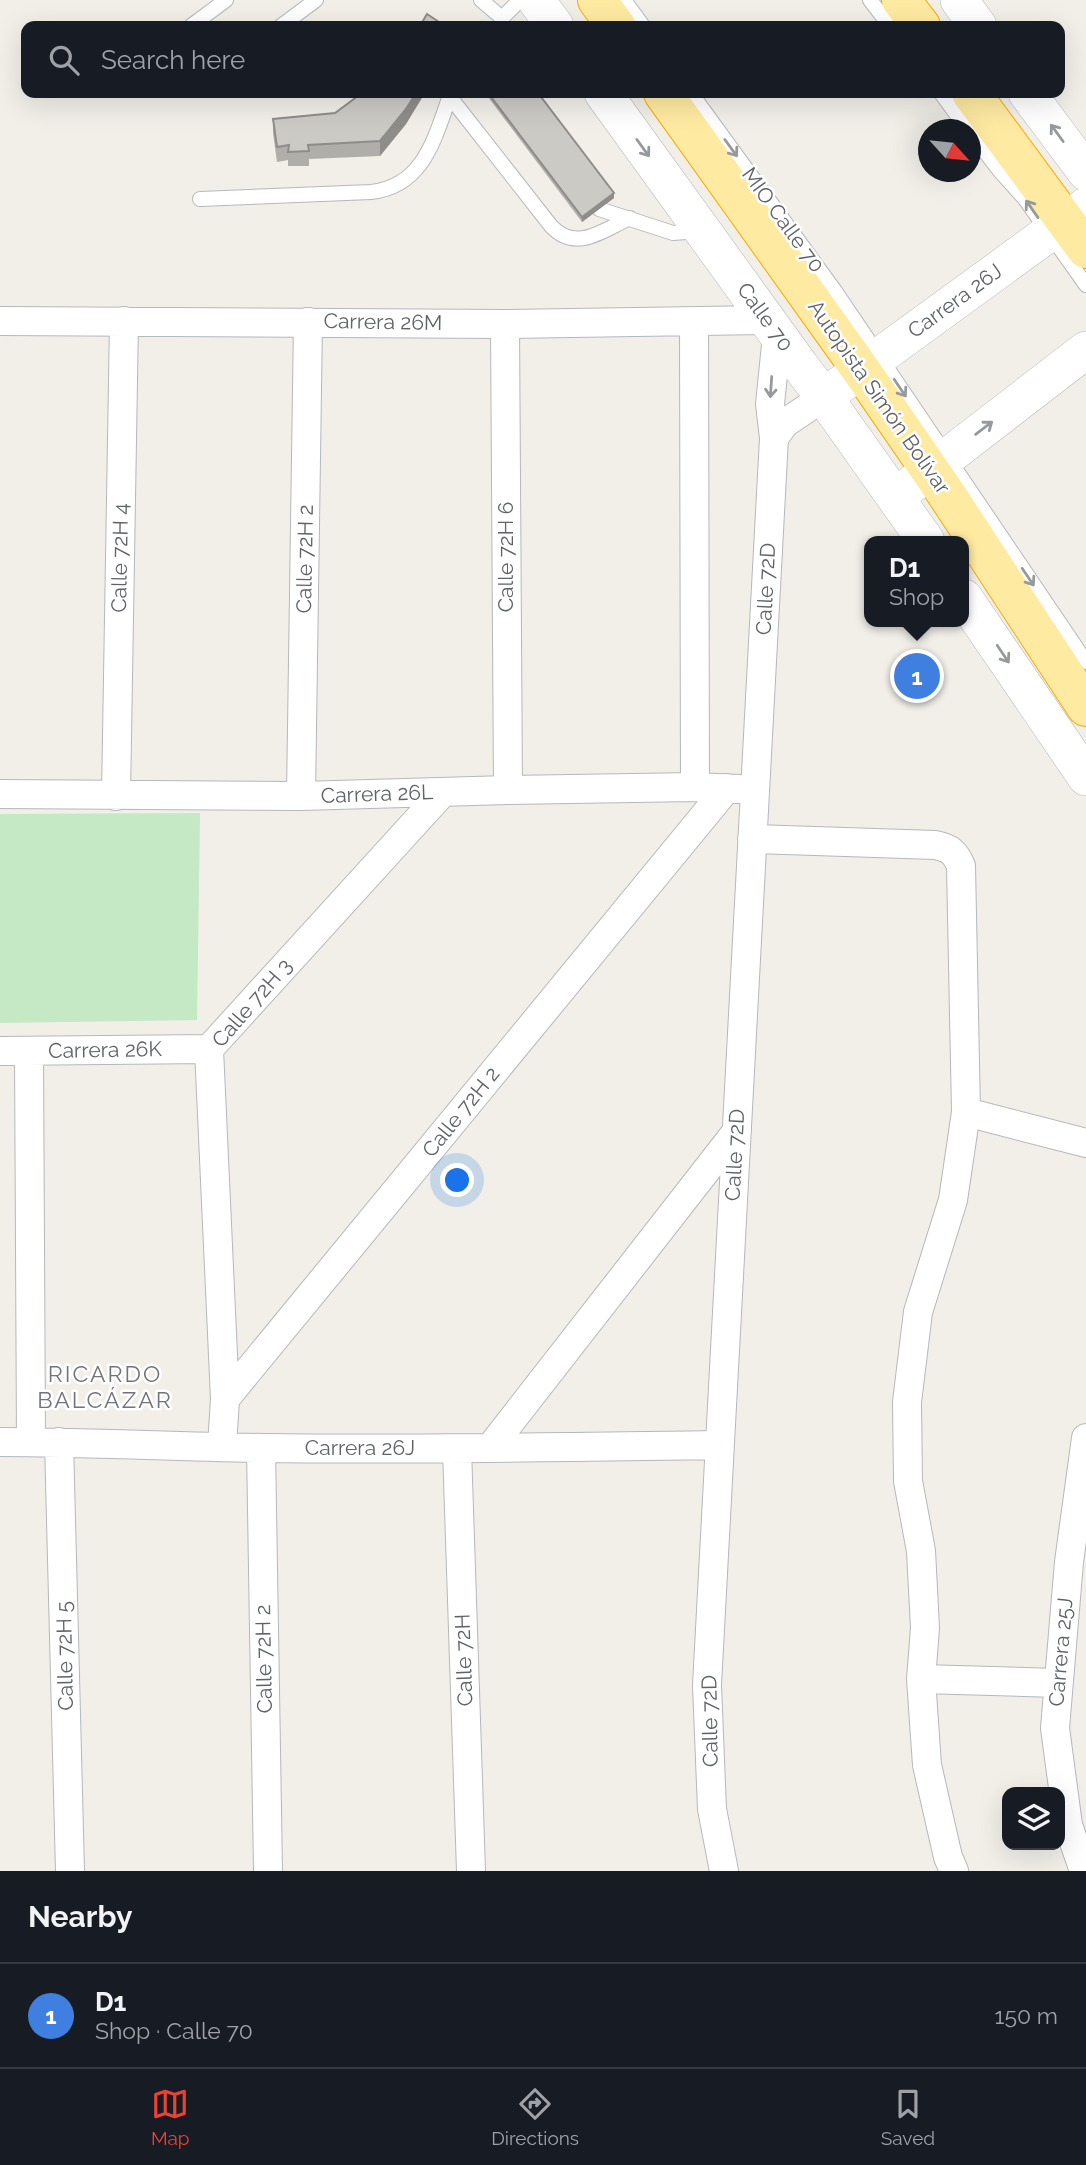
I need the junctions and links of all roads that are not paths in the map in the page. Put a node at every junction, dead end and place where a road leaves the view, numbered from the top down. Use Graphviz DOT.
graph roads {
  1 [pos="226,0"];
  2 [pos="316,0"];
  3 [pos="481,0"];
  4 [pos="520,0"];
  5 [pos="536,0"];
  6 [pos="597,0"];
  7 [pos="624,0"];
  8 [pos="870,0"];
  9 [pos="901,0"];
  10 [pos="198,21"];
  11 [pos="288,21"];
  12 [pos="497,21"];
  13 [pos="499,21"];
  14 [pos="551,21"];
  15 [pos="612,21"];
  16 [pos="639,21"];
  17 [pos="886,21"];
  18 [pos="917,21"];
  19 [pos="449,98"];
  20 [pos="452,98"];
  21 [pos="607,98"];
  22 [pos="667,98"];
  23 [pos="695,98"];
  24 [pos="944,98"];
  25 [pos="975,98"];
  26 [pos="1031,98"];
  27 [pos="960,119"];
  28 [pos="981,147"];
  29 [pos="1086,172"];
  30 [pos="200,200"];
  31 [pos="600,209"];
  32 [pos="630,218"];
  33 [pos="1072,227"];
  34 [pos="702,230"];
  35 [pos="1086,285"];
  36 [pos="0,321"];
  37 [pos="124,321"];
  38 [pos="308,322"];
  39 [pos="694,322"];
  40 [pos="505,324"];
  41 [pos="772,327"];
  42 [pos="1086,350"];
  43 [pos="870,363"];
  44 [pos="824,397"];
  45 [pos="774,438"];
  46 [pos="938,464"];
  47 [pos="896,498"];
  48 [pos="923,536"];
  49 [pos="969,605"];
  50 [pos="1086,662"];
  51 [pos="1086,707"];
  52 [pos="1086,778"];
  53 [pos="695,787"];
  54 [pos="741,789"];
  55 [pos="508,790"];
  56 [pos="443,792"];
  57 [pos="0,794"];
  58 [pos="116,796"];
  59 [pos="301,796"];
  60 [pos="752,839"];
  61 [pos="209,1049"];
  62 [pos="0,1051"];
  63 [pos="29,1051"];
  64 [pos="966,1112"];
  65 [pos="737,1131"];
  66 [pos="1086,1143"];
  67 [pos="225,1399"];
  68 [pos="1086,1438"];
  69 [pos="0,1442"];
  70 [pos="31,1442"];
  71 [pos="59,1442"];
  72 [pos="719,1445"];
  73 [pos="222,1446"];
  74 [pos="261,1448"];
  75 [pos="490,1448"];
  76 [pos="457,1449"];
  77 [pos="921,1679"];
  78 [pos="1058,1683"];
  79 [pos="70,1871"];
  80 [pos="268,1871"];
  81 [pos="471,1871"];
  82 [pos="724,1871"];
  83 [pos="954,1871"];
  84 [pos="1084,1871"];
  1 -- 10 [label="lane"];
  2 -- 11 [label="lane"];
  3 -- 12 [label="lane"];
  4 -- 13 [label="lane"];
  5 -- 14 [label="street"];
  6 -- 15 [label="highway"];
  7 -- 16 [label="lane"];
  8 -- 17 [label="lane"];
  9 -- 18 [label="highway"];
  19 -- 30 [label="lane"];
  20 -- 32 [label="lane"];
  21 -- 34 [label="street, Calle 70, one-way"];
  22 -- 43 [label="highway, Autopista Simón Bolívar"];
  23 -- 43 [label="lane, MIO Calle 70, one-way"];
  24 -- 27 [label="lane"];
  25 -- 33 [label="highway"];
  29 -- 26 [label="street, one-way"];
  33 -- 28 [label="lane, one-way"];
  31 -- 32 [label="lane"];
  32 -- 34 [label="lane"];
  33 -- 35 [label="lane"];
  33 -- 43 [label="street, Carrera 26J"];
  34 -- 41 [label="street, Calle 70"];
  36 -- 37 [label="street, Carrera 26M"];
  37 -- 38 [label="street, Carrera 26M"];
  37 -- 58 [label="street, Calle 72H 4"];
  38 -- 40 [label="street, Carrera 26M"];
  38 -- 59 [label="street, Calle 72H 2"];
  39 -- 40 [label="street, Carrera 26M"];
  39 -- 41 [label="street, Carrera 26M"];
  39 -- 53 [label="street"];
  40 -- 55 [label="street, Calle 72H 6"];
  41 -- 44 [label="street, Calle 70"];
  41 -- 45 [label="street, Calle 72D, one-way"];
  46 -- 42 [label="street, one-way"];
  43 -- 44 [label="street, Carrera 26J"];
  43 -- 46 [label="highway, Autopista Simón Bolívar, one-way"];
  44 -- 45 [label="street"];
  44 -- 47 [label="street, Calle 70"];
  45 -- 54 [label="street, Calle 72D"];
  46 -- 47 [label="street"];
  46 -- 50 [label="lane, one-way"];
  46 -- 51 [label="highway, Autopista Simón Bolívar"];
  47 -- 48 [label="street, Calle 70"];
  49 -- 52 [label="street, one-way"];
  53 -- 54 [label="street, Carrera 26L"];
  53 -- 55 [label="street, Carrera 26L"];
  54 -- 60 [label="street, Calle 72D"];
  54 -- 67 [label="street, Calle 72H 2"];
  55 -- 56 [label="street, Carrera 26L"];
  56 -- 59 [label="street, Carrera 26L"];
  56 -- 61 [label="street, Calle 72H 3"];
  57 -- 58 [label="street, Carrera 26L"];
  58 -- 59 [label="street, Carrera 26L"];
  60 -- 64 [label="street"];
  60 -- 65 [label="street, Calle 72D"];
  61 -- 63 [label="street, Carrera 26K"];
  61 -- 67 [label="street, Calle 72H 3"];
  62 -- 63 [label="street, Carrera 26K"];
  63 -- 70 [label="street"];
  64 -- 66 [label="street"];
  64 -- 77 [label="street"];
  65 -- 72 [label="street, Calle 72D"];
  65 -- 75 [label="street"];
  67 -- 73 [label="street"];
  68 -- 78 [label="street, Carrera 25J"];
  69 -- 70 [label="street, Carrera 26J"];
  70 -- 71 [label="street, Carrera 26J"];
  71 -- 73 [label="street, Carrera 26J"];
  71 -- 79 [label="street, Calle 72H 5"];
  72 -- 75 [label="street, Carrera 26J"];
  72 -- 82 [label="street, Calle 72D"];
  73 -- 74 [label="street, Carrera 26J"];
  74 -- 76 [label="street, Carrera 26J"];
  74 -- 80 [label="street, Calle 72H 2"];
  75 -- 76 [label="street, Carrera 26J"];
  76 -- 81 [label="street, Calle 72H"];
  77 -- 78 [label="street"];
  77 -- 83 [label="street"];
  78 -- 84 [label="street, Carrera 25J"];
}
